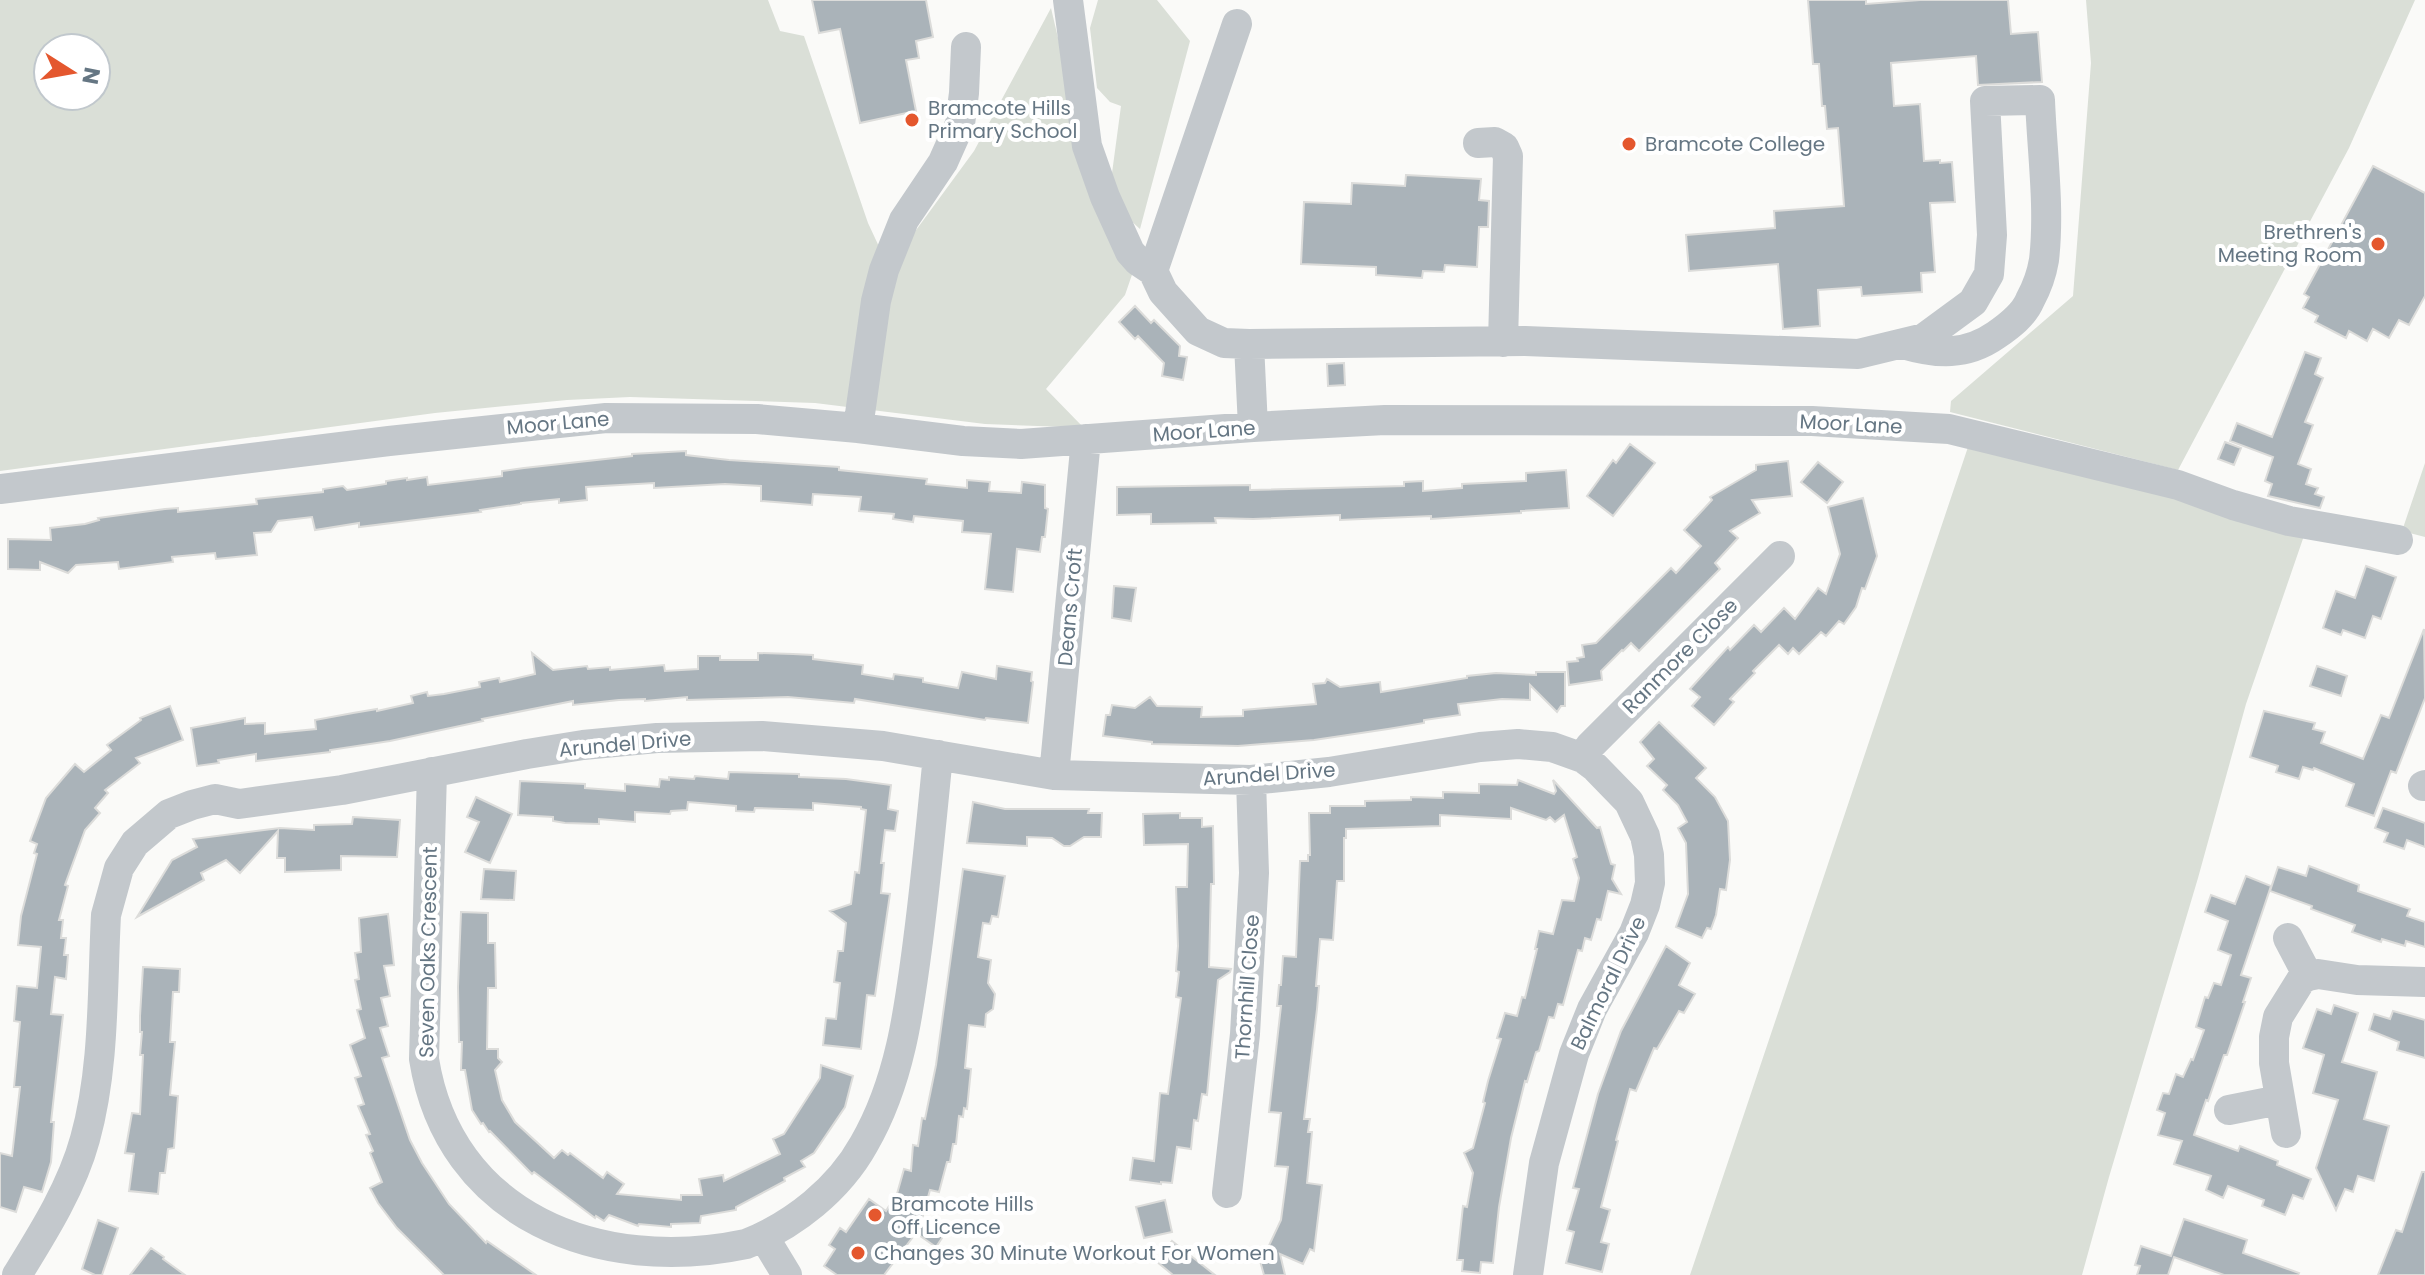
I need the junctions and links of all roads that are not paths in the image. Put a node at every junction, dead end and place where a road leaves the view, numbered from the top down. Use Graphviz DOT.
graph roads {
  1 [pos="1068,0"];
  2 [pos="1237,24"];
  3 [pos="966,47"];
  4 [pos="1478,143"];
  5 [pos="1153,271"];
  6 [pos="1503,342"];
  7 [pos="1249,344"];
  8 [pos="1903,344"];
  9 [pos="1253,427"];
  10 [pos="858,428"];
  11 [pos="1086,439"];
  12 [pos="0,489"];
  13 [pos="2398,540"];
  14 [pos="1780,556"];
  15 [pos="938,755"];
  16 [pos="1583,758"];
  17 [pos="432,772"];
  18 [pos="1054,775"];
  19 [pos="1251,780"];
  20 [pos="2288,938"];
  21 [pos="2308,976"];
  22 [pos="2425,982"];
  23 [pos="2279,1100"];
  24 [pos="2229,1110"];
  25 [pos="2286,1133"];
  26 [pos="1227,1193"];
  27 [pos="764,1237"];
  28 [pos="17,1275"];
  29 [pos="787,1275"];
  30 [pos="1528,1275"];
  1 -- 5 [label="street"];
  2 -- 5 [label="street"];
  3 -- 10 [label="street"];
  4 -- 6 [label="street"];
  5 -- 7 [label="street"];
  6 -- 7 [label="street"];
  6 -- 8 [label="street"];
  7 -- 9 [label="street"];
  8 -- 8 [label="street"];
  9 -- 11 [label="street, Moor Lane"];
  9 -- 13 [label="street, Moor Lane"];
  10 -- 11 [label="street, Moor Lane"];
  10 -- 12 [label="street, Moor Lane"];
  11 -- 18 [label="street, Deans Croft"];
  14 -- 16 [label="street, Ranmore Close"];
  15 -- 17 [label="street, Arundel Drive"];
  15 -- 18 [label="street, Arundel Drive"];
  15 -- 27 [label="street, Seven Oaks Crescent"];
  16 -- 19 [label="street, Arundel Drive"];
  16 -- 30 [label="street, Balmoral Drive"];
  17 -- 27 [label="street, Seven Oaks Crescent"];
  17 -- 28 [label="street, Arundel Drive"];
  18 -- 19 [label="street, Arundel Drive"];
  19 -- 26 [label="street, Thornhill Close"];
  20 -- 21 [label="street"];
  21 -- 22 [label="street"];
  21 -- 23 [label="street"];
  23 -- 24 [label="street"];
  23 -- 25 [label="street"];
  27 -- 29 [label="street"];
}
